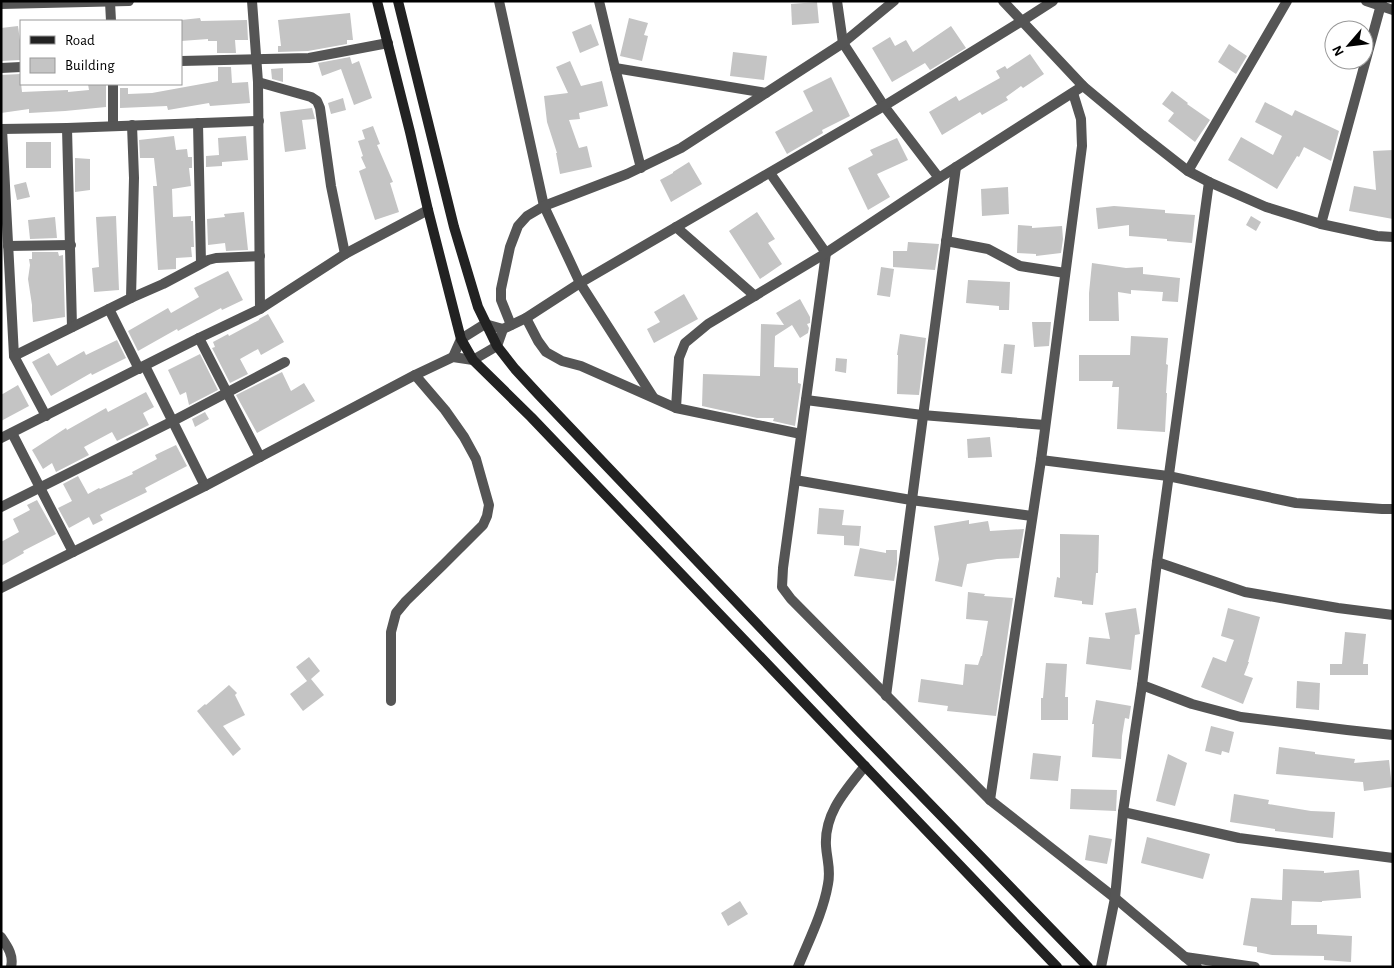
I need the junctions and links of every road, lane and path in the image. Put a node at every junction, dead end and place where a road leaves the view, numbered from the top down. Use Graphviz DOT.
graph roads {
  1 [pos="129,1"];
  2 [pos="252,1"];
  3 [pos="377,1"];
  4 [pos="398,1"];
  5 [pos="498,1"];
  6 [pos="599,1"];
  7 [pos="837,1"];
  8 [pos="894,1"];
  9 [pos="1003,1"];
  10 [pos="1053,1"];
  11 [pos="1287,1"];
  12 [pos="1366,1"];
  13 [pos="110,2"];
  14 [pos="1,4"];
  15 [pos="1381,4"];
  16 [pos="1393,10"];
  17 [pos="111,20"];
  18 [pos="1022,22"];
  19 [pos="843,43"];
  20 [pos="388,44"];
  21 [pos="257,60"];
  22 [pos="182,61"];
  23 [pos="20,67"];
  24 [pos="1,68"];
  25 [pos="615,68"];
  26 [pos="258,82"];
  27 [pos="113,85"];
  28 [pos="1083,86"];
  29 [pos="766,93"];
  30 [pos="1073,93"];
  31 [pos="884,106"];
  32 [pos="259,121"];
  33 [pos="198,124"];
  34 [pos="132,125"];
  35 [pos="113,126"];
  36 [pos="67,128"];
  37 [pos="2,129"];
  38 [pos="956,167"];
  39 [pos="641,168"];
  40 [pos="1188,171"];
  41 [pos="770,173"];
  42 [pos="940,178"];
  43 [pos="1208,182"];
  44 [pos="3,193"];
  45 [pos="544,206"];
  46 [pos="428,210"];
  47 [pos="1321,224"];
  48 [pos="676,227"];
  49 [pos="1393,237"];
  50 [pos="946,241"];
  51 [pos="71,245"];
  52 [pos="8,246"];
  53 [pos="826,253"];
  54 [pos="345,254"];
  55 [pos="260,256"];
  56 [pos="200,264"];
  57 [pos="1065,273"];
  58 [pos="580,283"];
  59 [pos="755,296"];
  60 [pos="132,298"];
  61 [pos="109,309"];
  62 [pos="260,309"];
  63 [pos="526,318"];
  64 [pos="485,324"];
  65 [pos="72,327"];
  66 [pos="507,327"];
  67 [pos="199,338"];
  68 [pos="461,339"];
  69 [pos="497,346"];
  70 [pos="14,356"];
  71 [pos="453,357"];
  72 [pos="473,360"];
  73 [pos="284,362"];
  74 [pos="142,368"];
  75 [pos="415,375"];
  76 [pos="227,392"];
  77 [pos="653,398"];
  78 [pos="806,400"];
  79 [pos="676,408"];
  80 [pos="922,415"];
  81 [pos="46,416"];
  82 [pos="173,421"];
  83 [pos="1045,424"];
  84 [pos="12,433"];
  85 [pos="801,434"];
  86 [pos="1,438"];
  87 [pos="260,457"];
  88 [pos="1041,460"];
  89 [pos="1168,476"];
  90 [pos="795,480"];
  91 [pos="205,486"];
  92 [pos="40,488"];
  93 [pos="911,500"];
  94 [pos="1,507"];
  95 [pos="1393,509"];
  96 [pos="1032,516"];
  97 [pos="73,552"];
  98 [pos="1157,562"];
  99 [pos="1,588"];
  100 [pos="1393,614"];
  101 [pos="1142,685"];
  102 [pos="886,696"];
  103 [pos="391,701"];
  104 [pos="1393,734"];
  105 [pos="865,766"];
  106 [pos="990,800"];
  107 [pos="1123,812"];
  108 [pos="1393,858"];
  109 [pos="1115,898"];
  110 [pos="1,937"];
  111 [pos="1184,957"];
  112 [pos="11,967"];
  113 [pos="798,967"];
  114 [pos="1057,967"];
  115 [pos="1088,967"];
  116 [pos="1102,967"];
  117 [pos="1197,967"];
  118 [pos="1255,967"];
  1 -- 13 [label="street"];
  2 -- 21 [label="street"];
  3 -- 20 [label="main road"];
  4 -- 64 [label="main road"];
  5 -- 45 [label="street"];
  6 -- 25 [label="street"];
  7 -- 19 [label="street"];
  8 -- 19 [label="street"];
  9 -- 18 [label="street"];
  10 -- 18 [label="street"];
  11 -- 40 [label="street"];
  12 -- 15 [label="street"];
  13 -- 14 [label="street"];
  13 -- 17 [label="street"];
  15 -- 16 [label="street"];
  15 -- 47 [label="street"];
  18 -- 28 [label="street"];
  18 -- 31 [label="street"];
  19 -- 29 [label="street"];
  19 -- 31 [label="street"];
  20 -- 21 [label="street"];
  20 -- 46 [label="main road"];
  21 -- 22 [label="street"];
  21 -- 26 [label="street"];
  23 -- 24 [label="street"];
  25 -- 29 [label="street"];
  25 -- 39 [label="street"];
  26 -- 32 [label="street"];
  26 -- 54 [label="street"];
  27 -- 35 [label="street"];
  28 -- 30 [label="street"];
  28 -- 40 [label="street"];
  29 -- 39 [label="street"];
  30 -- 38 [label="street"];
  30 -- 57 [label="street"];
  31 -- 41 [label="street"];
  31 -- 42 [label="street"];
  32 -- 33 [label="street"];
  32 -- 55 [label="street"];
  33 -- 34 [label="street"];
  33 -- 56 [label="street"];
  34 -- 35 [label="street"];
  34 -- 60 [label="street"];
  35 -- 36 [label="street"];
  36 -- 37 [label="street"];
  36 -- 51 [label="street"];
  37 -- 44 [label="street"];
  38 -- 42 [label="street"];
  38 -- 50 [label="street"];
  39 -- 45 [label="street"];
  40 -- 43 [label="street"];
  41 -- 48 [label="street"];
  41 -- 53 [label="street"];
  42 -- 53 [label="street"];
  43 -- 47 [label="street"];
  43 -- 89 [label="street"];
  44 -- 52 [label="street"];
  45 -- 58 [label="street"];
  45 -- 66 [label="street"];
  46 -- 54 [label="street"];
  46 -- 68 [label="main road"];
  47 -- 49 [label="street"];
  48 -- 58 [label="street"];
  48 -- 59 [label="street"];
  50 -- 57 [label="street"];
  50 -- 80 [label="street"];
  51 -- 52 [label="street"];
  51 -- 65 [label="street"];
  52 -- 70 [label="street"];
  53 -- 59 [label="street"];
  53 -- 78 [label="street"];
  54 -- 62 [label="street"];
  55 -- 56 [label="street"];
  55 -- 62 [label="street"];
  56 -- 60 [label="street"];
  57 -- 83 [label="street"];
  58 -- 63 [label="street"];
  58 -- 77 [label="street"];
  59 -- 79 [label="street"];
  60 -- 61 [label="street"];
  61 -- 65 [label="street"];
  61 -- 74 [label="street"];
  62 -- 67 [label="street"];
  63 -- 66 [label="street"];
  63 -- 77 [label="street"];
  64 -- 66 [label="street"];
  64 -- 68 [label="street"];
  64 -- 69 [label="main road"];
  65 -- 70 [label="street"];
  66 -- 69 [label="street"];
  67 -- 74 [label="street"];
  67 -- 76 [label="street"];
  68 -- 71 [label="street"];
  68 -- 72 [label="main road"];
  69 -- 72 [label="street"];
  69 -- 115 [label="main road"];
  70 -- 81 [label="street"];
  71 -- 72 [label="street"];
  71 -- 75 [label="street"];
  72 -- 105 [label="main road"];
  73 -- 76 [label="street"];
  74 -- 81 [label="street"];
  74 -- 82 [label="street"];
  75 -- 87 [label="street"];
  75 -- 103 [label="street"];
  76 -- 82 [label="street"];
  76 -- 87 [label="street"];
  77 -- 79 [label="street"];
  78 -- 80 [label="street"];
  78 -- 85 [label="street"];
  79 -- 85 [label="street"];
  80 -- 83 [label="street"];
  80 -- 93 [label="street"];
  81 -- 84 [label="street"];
  82 -- 91 [label="street"];
  82 -- 92 [label="street"];
  83 -- 88 [label="street"];
  84 -- 86 [label="street"];
  84 -- 92 [label="street"];
  85 -- 90 [label="street"];
  87 -- 91 [label="street"];
  88 -- 89 [label="street"];
  88 -- 96 [label="street"];
  89 -- 95 [label="street"];
  89 -- 98 [label="street"];
  90 -- 93 [label="street"];
  90 -- 102 [label="street"];
  91 -- 97 [label="street"];
  92 -- 94 [label="street"];
  92 -- 97 [label="street"];
  93 -- 96 [label="street"];
  93 -- 102 [label="street"];
  96 -- 106 [label="street"];
  97 -- 99 [label="street"];
  98 -- 100 [label="street"];
  98 -- 101 [label="street"];
  101 -- 104 [label="street"];
  101 -- 107 [label="street"];
  102 -- 106 [label="street"];
  105 -- 113 [label="street"];
  105 -- 114 [label="main road"];
  106 -- 109 [label="street"];
  107 -- 108 [label="street"];
  107 -- 109 [label="street"];
  109 -- 111 [label="street"];
  109 -- 116 [label="street"];
  110 -- 112 [label="street"];
  111 -- 117 [label="street"];
  111 -- 118 [label="street"];
}
